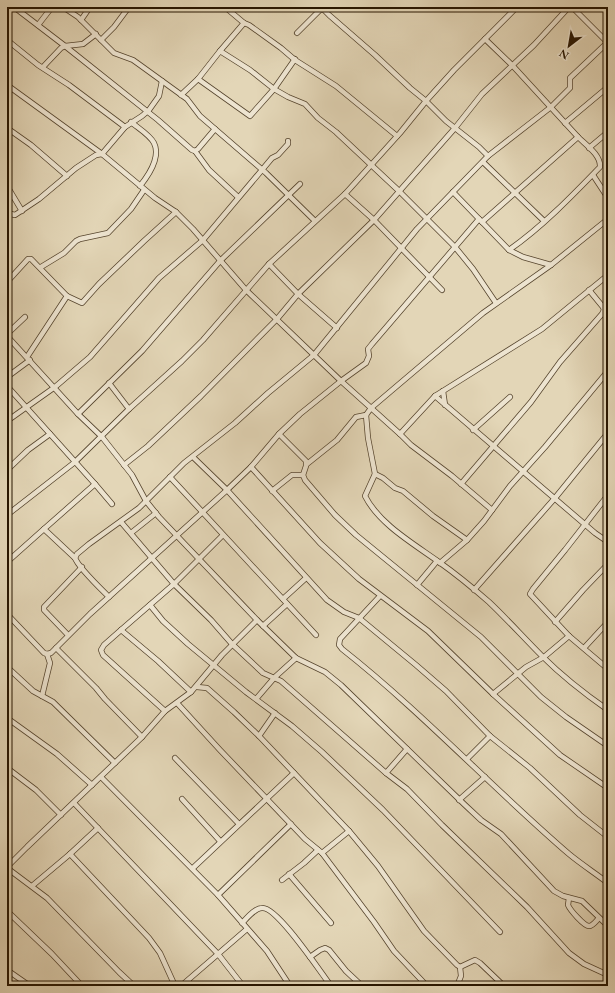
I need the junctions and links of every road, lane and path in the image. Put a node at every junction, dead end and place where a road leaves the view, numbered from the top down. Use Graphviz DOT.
graph roads {
  1 [pos="14,7"];
  2 [pos="52,7"];
  3 [pos="63,7"];
  4 [pos="90,7"];
  5 [pos="129,7"];
  6 [pos="225,7"];
  7 [pos="322,7"];
  8 [pos="517,7"];
  9 [pos="571,7"];
  10 [pos="81,20"];
  11 [pos="244,23"];
  12 [pos="38,25"];
  13 [pos="297,33"];
  14 [pos="96,34"];
  15 [pos="484,39"];
  16 [pos="7,40"];
  17 [pos="101,40"];
  18 [pos="608,42"];
  19 [pos="65,46"];
  20 [pos="220,51"];
  21 [pos="295,59"];
  22 [pos="512,65"];
  23 [pos="43,68"];
  24 [pos="198,79"];
  25 [pos="162,82"];
  26 [pos="7,85"];
  27 [pos="608,87"];
  28 [pos="274,89"];
  29 [pos="181,95"];
  30 [pos="426,101"];
  31 [pos="551,107"];
  32 [pos="147,112"];
  33 [pos="131,122"];
  34 [pos="565,123"];
  35 [pos="125,127"];
  36 [pos="7,128"];
  37 [pos="455,128"];
  38 [pos="215,129"];
  39 [pos="608,132"];
  40 [pos="397,136"];
  41 [pos="578,137"];
  42 [pos="288,141"];
  43 [pos="589,148"];
  44 [pos="195,151"];
  45 [pos="102,154"];
  46 [pos="488,156"];
  47 [pos="483,162"];
  48 [pos="371,166"];
  49 [pos="263,170"];
  50 [pos="593,175"];
  51 [pos="66,176"];
  52 [pos="300,184"];
  53 [pos="7,186"];
  54 [pos="140,186"];
  55 [pos="144,190"];
  56 [pos="399,191"];
  57 [pos="453,192"];
  58 [pos="514,193"];
  59 [pos="345,194"];
  60 [pos="288,195"];
  61 [pos="238,197"];
  62 [pos="608,197"];
  63 [pos="22,211"];
  64 [pos="176,212"];
  65 [pos="7,213"];
  66 [pos="427,219"];
  67 [pos="608,219"];
  68 [pos="374,220"];
  69 [pos="480,220"];
  70 [pos="315,221"];
  71 [pos="544,221"];
  72 [pos="203,240"];
  73 [pos="455,247"];
  74 [pos="401,248"];
  75 [pos="509,250"];
  76 [pos="220,261"];
  77 [pos="269,264"];
  78 [pos="551,264"];
  79 [pos="41,267"];
  80 [pos="608,275"];
  81 [pos="430,276"];
  82 [pos="7,282"];
  83 [pos="246,290"];
  84 [pos="442,290"];
  85 [pos="588,290"];
  86 [pos="298,294"];
  87 [pos="67,296"];
  88 [pos="496,303"];
  89 [pos="26,317"];
  90 [pos="277,319"];
  91 [pos="337,328"];
  92 [pos="7,335"];
  93 [pos="314,355"];
  94 [pos="28,358"];
  95 [pos="608,371"];
  96 [pos="7,377"];
  97 [pos="341,381"];
  98 [pos="109,384"];
  99 [pos="7,386"];
  100 [pos="55,387"];
  101 [pos="443,391"];
  102 [pos="435,396"];
  103 [pos="510,397"];
  104 [pos="445,405"];
  105 [pos="26,408"];
  106 [pos="371,408"];
  107 [pos="129,410"];
  108 [pos="78,414"];
  109 [pos="366,415"];
  110 [pos="7,421"];
  111 [pos="472,430"];
  112 [pos="608,433"];
  113 [pos="50,434"];
  114 [pos="279,434"];
  115 [pos="400,434"];
  116 [pos="102,437"];
  117 [pos="494,445"];
  118 [pos="193,457"];
  119 [pos="75,462"];
  120 [pos="307,464"];
  121 [pos="124,465"];
  122 [pos="251,467"];
  123 [pos="7,470"];
  124 [pos="523,471"];
  125 [pos="375,474"];
  126 [pos="302,475"];
  127 [pos="170,477"];
  128 [pos="96,484"];
  129 [pos="461,484"];
  130 [pos="227,490"];
  131 [pos="272,491"];
  132 [pos="608,495"];
  133 [pos="555,498"];
  134 [pos="146,501"];
  135 [pos="112,504"];
  136 [pos="492,510"];
  137 [pos="203,511"];
  138 [pos="156,513"];
  139 [pos="7,515"];
  140 [pos="121,522"];
  141 [pos="586,524"];
  142 [pos="44,529"];
  143 [pos="130,533"];
  144 [pos="176,534"];
  145 [pos="223,535"];
  146 [pos="467,540"];
  147 [pos="608,542"];
  148 [pos="76,558"];
  149 [pos="152,558"];
  150 [pos="199,558"];
  151 [pos="7,562"];
  152 [pos="439,562"];
  153 [pos="608,564"];
  154 [pos="82,568"];
  155 [pos="306,578"];
  156 [pos="174,584"];
  157 [pos="417,585"];
  158 [pos="474,590"];
  159 [pos="380,596"];
  160 [pos="109,597"];
  161 [pos="283,599"];
  162 [pos="287,604"];
  163 [pos="150,605"];
  164 [pos="7,614"];
  165 [pos="359,618"];
  166 [pos="257,620"];
  167 [pos="555,622"];
  168 [pos="608,622"];
  169 [pos="263,626"];
  170 [pos="121,630"];
  171 [pos="68,635"];
  172 [pos="316,635"];
  173 [pos="569,636"];
  174 [pos="232,644"];
  175 [pos="56,648"];
  176 [pos="584,648"];
  177 [pos="47,654"];
  178 [pos="544,657"];
  179 [pos="296,658"];
  180 [pos="214,665"];
  181 [pos="7,667"];
  182 [pos="608,669"];
  183 [pos="517,674"];
  184 [pos="276,677"];
  185 [pos="197,687"];
  186 [pos="191,692"];
  187 [pos="493,694"];
  188 [pos="42,696"];
  189 [pos="256,699"];
  190 [pos="177,703"];
  191 [pos="608,710"];
  192 [pos="165,711"];
  193 [pos="275,713"];
  194 [pos="7,718"];
  195 [pos="259,736"];
  196 [pos="490,736"];
  197 [pos="142,737"];
  198 [pos="608,746"];
  199 [pos="407,749"];
  200 [pos="175,758"];
  201 [pos="467,759"];
  202 [pos="115,763"];
  203 [pos="7,768"];
  204 [pos="294,773"];
  205 [pos="386,773"];
  206 [pos="101,777"];
  207 [pos="485,777"];
  208 [pos="92,785"];
  209 [pos="608,788"];
  210 [pos="267,798"];
  211 [pos="182,799"];
  212 [pos="460,800"];
  213 [pos="74,803"];
  214 [pos="61,815"];
  215 [pos="239,824"];
  216 [pos="291,824"];
  217 [pos="98,828"];
  218 [pos="349,831"];
  219 [pos="608,837"];
  220 [pos="220,841"];
  221 [pos="320,852"];
  222 [pos="70,854"];
  223 [pos="7,867"];
  224 [pos="193,868"];
  225 [pos="289,874"];
  226 [pos="282,880"];
  227 [pos="608,883"];
  228 [pos="32,886"];
  229 [pos="218,895"];
  230 [pos="570,898"];
  231 [pos="7,911"];
  232 [pos="599,918"];
  233 [pos="242,922"];
  234 [pos="331,924"];
  235 [pos="608,926"];
  236 [pos="248,929"];
  237 [pos="500,932"];
  238 [pos="218,954"];
  239 [pos="310,958"];
  240 [pos="460,967"];
  241 [pos="7,970"];
  242 [pos="608,975"];
  243 [pos="188,981"];
  244 [pos="30,986"];
  245 [pos="82,986"];
  246 [pos="134,986"];
  247 [pos="175,986"];
  248 [pos="181,986"];
  249 [pos="193,986"];
  250 [pos="243,986"];
  251 [pos="290,986"];
  252 [pos="331,986"];
  253 [pos="362,986"];
  254 [pos="427,986"];
  255 [pos="457,986"];
  256 [pos="504,986"];
  1 -- 12 [label="street"];
  2 -- 12 [label="street"];
  3 -- 10 [label="street"];
  4 -- 10 [label="street"];
  5 -- 17 [label="street"];
  6 -- 11 [label="street"];
  7 -- 13 [label="street"];
  7 -- 30 [label="street"];
  8 -- 15 [label="street"];
  9 -- 18 [label="street"];
  9 -- 22 [label="street"];
  10 -- 14 [label="street"];
  11 -- 20 [label="street"];
  11 -- 21 [label="street"];
  12 -- 19 [label="street"];
  14 -- 17 [label="street"];
  14 -- 19 [label="street"];
  15 -- 22 [label="street"];
  15 -- 30 [label="street"];
  16 -- 23 [label="street"];
  17 -- 25 [label="street"];
  18 -- 31 [label="street"];
  19 -- 23 [label="street"];
  19 -- 32 [label="street"];
  20 -- 24 [label="street"];
  20 -- 28 [label="street"];
  21 -- 28 [label="street"];
  21 -- 40 [label="street"];
  22 -- 31 [label="street"];
  22 -- 37 [label="street"];
  23 -- 35 [label="street"];
  24 -- 28 [label="street"];
  24 -- 29 [label="street"];
  25 -- 29 [label="street"];
  25 -- 32 [label="street"];
  26 -- 45 [label="street"];
  27 -- 34 [label="street"];
  28 -- 48 [label="street"];
  29 -- 38 [label="street"];
  30 -- 37 [label="street"];
  30 -- 40 [label="street"];
  31 -- 34 [label="street"];
  31 -- 46 [label="street"];
  32 -- 33 [label="street"];
  32 -- 44 [label="street"];
  33 -- 35 [label="street"];
  33 -- 54 [label="street"];
  34 -- 41 [label="street"];
  35 -- 45 [label="street"];
  36 -- 51 [label="street"];
  37 -- 46 [label="street"];
  37 -- 56 [label="street"];
  38 -- 44 [label="street"];
  38 -- 49 [label="street"];
  39 -- 43 [label="street"];
  40 -- 48 [label="street"];
  41 -- 43 [label="street"];
  41 -- 58 [label="street"];
  42 -- 49 [label="street"];
  43 -- 50 [label="street"];
  44 -- 61 [label="street"];
  45 -- 51 [label="street"];
  45 -- 54 [label="street"];
  46 -- 47 [label="street"];
  47 -- 57 [label="street"];
  47 -- 58 [label="street"];
  48 -- 56 [label="street"];
  48 -- 59 [label="street"];
  49 -- 60 [label="street"];
  49 -- 61 [label="street"];
  50 -- 62 [label="street"];
  50 -- 71 [label="street"];
  51 -- 63 [label="street"];
  52 -- 60 [label="street"];
  53 -- 63 [label="street"];
  54 -- 55 [label="street"];
  55 -- 64 [label="street"];
  55 -- 79 [label="street"];
  56 -- 66 [label="street"];
  56 -- 68 [label="street"];
  57 -- 66 [label="street"];
  57 -- 69 [label="street"];
  58 -- 69 [label="street"];
  58 -- 71 [label="street"];
  59 -- 68 [label="street"];
  59 -- 70 [label="street"];
  60 -- 70 [label="street"];
  60 -- 76 [label="street"];
  61 -- 72 [label="street"];
  63 -- 65 [label="street"];
  64 -- 72 [label="street"];
  64 -- 87 [label="street"];
  66 -- 73 [label="street"];
  66 -- 74 [label="street"];
  67 -- 78 [label="street"];
  68 -- 74 [label="street"];
  68 -- 86 [label="street"];
  69 -- 73 [label="street"];
  69 -- 75 [label="street"];
  70 -- 77 [label="street"];
  71 -- 75 [label="street"];
  72 -- 76 [label="street"];
  72 -- 100 [label="street"];
  73 -- 81 [label="street"];
  73 -- 88 [label="street"];
  74 -- 81 [label="street"];
  74 -- 91 [label="street"];
  75 -- 78 [label="street"];
  76 -- 83 [label="street"];
  76 -- 98 [label="street"];
  77 -- 83 [label="street"];
  77 -- 86 [label="street"];
  78 -- 88 [label="street"];
  79 -- 82 [label="street"];
  79 -- 87 [label="street"];
  80 -- 85 [label="street"];
  81 -- 84 [label="street"];
  81 -- 97 [label="street"];
  83 -- 90 [label="street"];
  83 -- 107 [label="street"];
  85 -- 101 [label="street"];
  85 -- 117 [label="street"];
  86 -- 90 [label="street"];
  86 -- 91 [label="street"];
  87 -- 94 [label="street"];
  88 -- 106 [label="street"];
  89 -- 92 [label="street"];
  90 -- 93 [label="street"];
  90 -- 121 [label="street"];
  91 -- 93 [label="street"];
  92 -- 94 [label="street"];
  93 -- 97 [label="street"];
  93 -- 118 [label="street"];
  94 -- 96 [label="street"];
  94 -- 100 [label="street"];
  95 -- 124 [label="street"];
  97 -- 106 [label="street"];
  97 -- 114 [label="street"];
  98 -- 107 [label="street"];
  98 -- 108 [label="street"];
  99 -- 105 [label="street"];
  100 -- 105 [label="street"];
  100 -- 108 [label="street"];
  101 -- 102 [label="street"];
  101 -- 104 [label="street"];
  102 -- 104 [label="street"];
  102 -- 115 [label="street"];
  103 -- 111 [label="street"];
  104 -- 111 [label="street"];
  105 -- 110 [label="street"];
  105 -- 113 [label="street"];
  106 -- 109 [label="street"];
  106 -- 115 [label="street"];
  107 -- 116 [label="street"];
  108 -- 116 [label="street"];
  109 -- 120 [label="street"];
  109 -- 125 [label="street"];
  111 -- 117 [label="street"];
  112 -- 133 [label="street"];
  113 -- 119 [label="street"];
  113 -- 123 [label="street"];
  114 -- 120 [label="street"];
  114 -- 122 [label="street"];
  115 -- 129 [label="street"];
  116 -- 119 [label="street"];
  116 -- 121 [label="street"];
  117 -- 124 [label="street"];
  117 -- 129 [label="street"];
  118 -- 127 [label="street"];
  118 -- 130 [label="street"];
  119 -- 128 [label="street"];
  119 -- 139 [label="street"];
  120 -- 126 [label="street"];
  121 -- 134 [label="street"];
  122 -- 130 [label="street"];
  122 -- 131 [label="street"];
  124 -- 133 [label="street"];
  124 -- 136 [label="street"];
  125 -- 146 [label="street"];
  125 -- 152 [label="street"];
  126 -- 131 [label="street"];
  126 -- 157 [label="street"];
  127 -- 134 [label="street"];
  127 -- 137 [label="street"];
  128 -- 135 [label="street"];
  128 -- 142 [label="street"];
  129 -- 136 [label="street"];
  130 -- 137 [label="street"];
  130 -- 155 [label="street"];
  131 -- 159 [label="street"];
  132 -- 141 [label="street"];
  133 -- 141 [label="street"];
  133 -- 158 [label="street"];
  134 -- 138 [label="street"];
  134 -- 140 [label="street"];
  136 -- 146 [label="street"];
  137 -- 144 [label="street"];
  137 -- 145 [label="street"];
  138 -- 143 [label="street"];
  138 -- 144 [label="street"];
  140 -- 143 [label="street"];
  140 -- 148 [label="street"];
  141 -- 147 [label="street"];
  141 -- 167 [label="street"];
  142 -- 148 [label="street"];
  142 -- 151 [label="street"];
  143 -- 149 [label="street"];
  144 -- 149 [label="street"];
  144 -- 150 [label="street"];
  145 -- 150 [label="street"];
  145 -- 161 [label="street"];
  146 -- 152 [label="street"];
  148 -- 154 [label="street"];
  149 -- 156 [label="street"];
  149 -- 160 [label="street"];
  150 -- 156 [label="street"];
  150 -- 166 [label="street"];
  152 -- 157 [label="street"];
  152 -- 158 [label="street"];
  153 -- 167 [label="street"];
  154 -- 160 [label="street"];
  154 -- 171 [label="street"];
  155 -- 161 [label="street"];
  155 -- 165 [label="street"];
  156 -- 163 [label="street"];
  156 -- 174 [label="street"];
  157 -- 183 [label="street"];
  158 -- 178 [label="street"];
  159 -- 165 [label="street"];
  159 -- 187 [label="street"];
  160 -- 171 [label="street"];
  161 -- 162 [label="street"];
  162 -- 169 [label="street"];
  162 -- 172 [label="street"];
  163 -- 170 [label="street"];
  163 -- 180 [label="street"];
  164 -- 177 [label="street"];
  165 -- 196 [label="street"];
  165 -- 201 [label="street"];
  166 -- 169 [label="street"];
  166 -- 174 [label="street"];
  167 -- 173 [label="street"];
  168 -- 176 [label="street"];
  169 -- 179 [label="street"];
  170 -- 186 [label="street"];
  170 -- 192 [label="street"];
  171 -- 175 [label="street"];
  173 -- 176 [label="street"];
  173 -- 178 [label="street"];
  174 -- 180 [label="street"];
  174 -- 184 [label="street"];
  175 -- 177 [label="street"];
  175 -- 197 [label="street"];
  176 -- 182 [label="street"];
  177 -- 188 [label="street"];
  178 -- 183 [label="street"];
  178 -- 191 [label="street"];
  179 -- 184 [label="street"];
  179 -- 199 [label="street"];
  180 -- 185 [label="street"];
  180 -- 189 [label="street"];
  181 -- 188 [label="street"];
  183 -- 187 [label="street"];
  183 -- 198 [label="street"];
  184 -- 189 [label="street"];
  184 -- 205 [label="street"];
  185 -- 186 [label="street"];
  185 -- 195 [label="street"];
  186 -- 190 [label="street"];
  187 -- 209 [label="street"];
  188 -- 202 [label="street"];
  189 -- 193 [label="street"];
  190 -- 192 [label="street"];
  190 -- 210 [label="street"];
  192 -- 197 [label="street"];
  193 -- 195 [label="street"];
  193 -- 237 [label="street"];
  194 -- 208 [label="street"];
  195 -- 204 [label="street"];
  196 -- 201 [label="street"];
  196 -- 219 [label="street"];
  197 -- 202 [label="street"];
  199 -- 205 [label="street"];
  199 -- 212 [label="street"];
  200 -- 215 [label="street"];
  201 -- 207 [label="street"];
  202 -- 206 [label="street"];
  203 -- 214 [label="street"];
  204 -- 210 [label="street"];
  204 -- 218 [label="street"];
  205 -- 242 [label="street"];
  206 -- 208 [label="street"];
  206 -- 224 [label="street"];
  207 -- 212 [label="street"];
  207 -- 227 [label="street"];
  208 -- 213 [label="street"];
  210 -- 215 [label="street"];
  210 -- 216 [label="street"];
  211 -- 220 [label="street"];
  212 -- 230 [label="street"];
  213 -- 214 [label="street"];
  213 -- 217 [label="street"];
  214 -- 223 [label="street"];
  215 -- 220 [label="street"];
  216 -- 221 [label="street"];
  216 -- 229 [label="street"];
  217 -- 222 [label="street"];
  217 -- 238 [label="street"];
  218 -- 221 [label="street"];
  218 -- 240 [label="street"];
  220 -- 224 [label="street"];
  221 -- 225 [label="street"];
  221 -- 254 [label="street"];
  222 -- 228 [label="street"];
  222 -- 247 [label="street"];
  223 -- 228 [label="street"];
  224 -- 229 [label="street"];
  225 -- 226 [label="street"];
  225 -- 234 [label="street"];
  228 -- 246 [label="street"];
  229 -- 233 [label="street"];
  230 -- 232 [label="street"];
  230 -- 232 [label="street"];
  231 -- 245 [label="street"];
  232 -- 235 [label="street"];
  233 -- 236 [label="street"];
  233 -- 239 [label="street"];
  236 -- 238 [label="street"];
  236 -- 251 [label="street"];
  238 -- 243 [label="street"];
  238 -- 250 [label="street"];
  239 -- 252 [label="street"];
  239 -- 253 [label="street"];
  240 -- 255 [label="street"];
  240 -- 256 [label="street"];
  241 -- 244 [label="street"];
  243 -- 248 [label="street"];
  243 -- 249 [label="street"];
}
